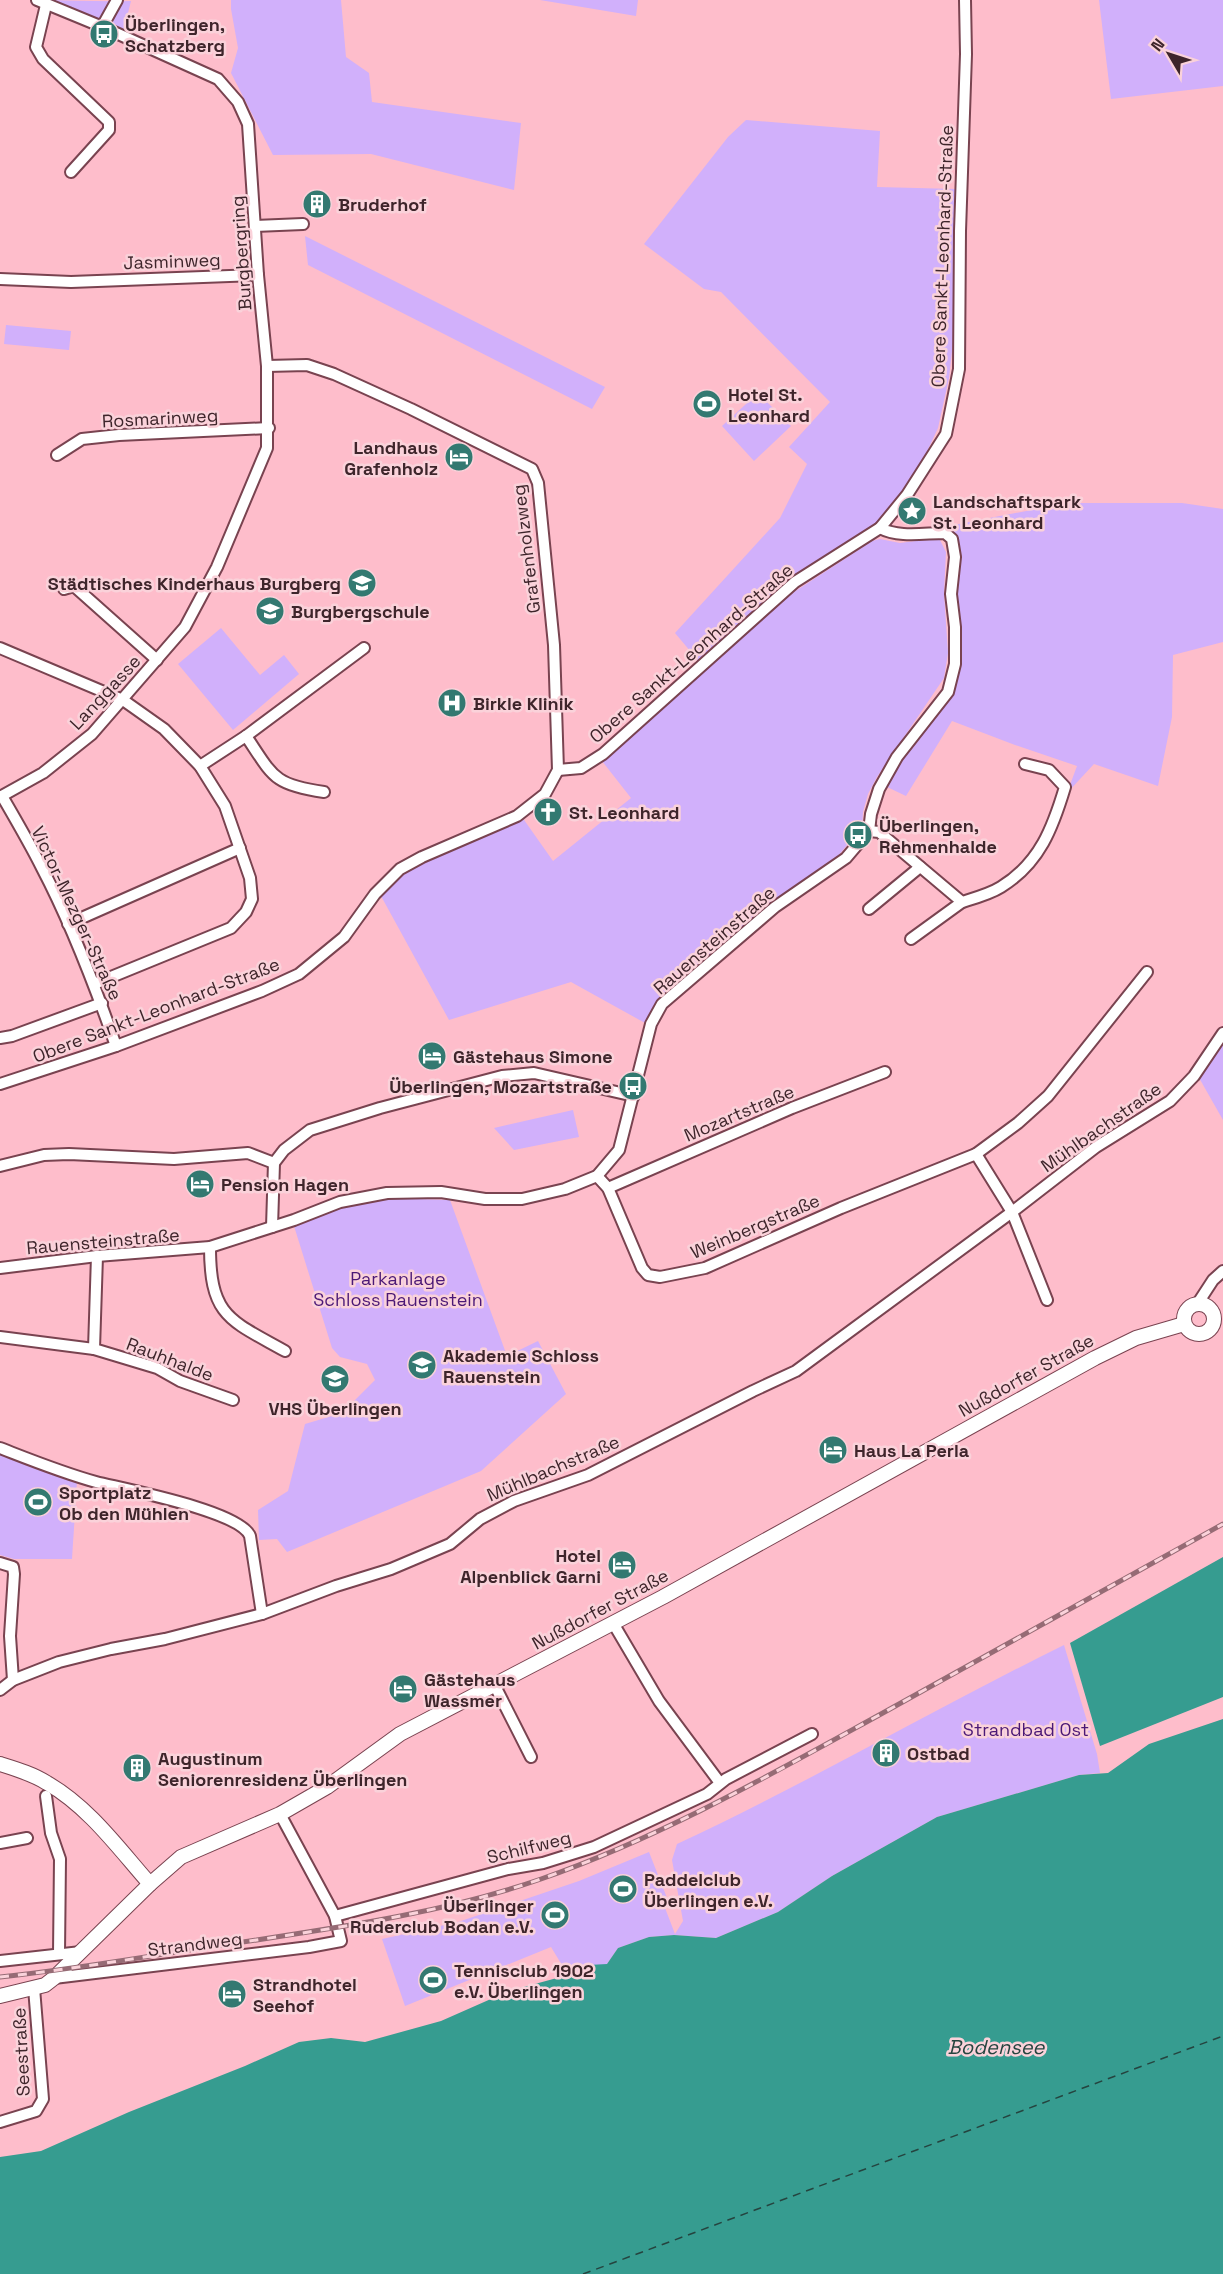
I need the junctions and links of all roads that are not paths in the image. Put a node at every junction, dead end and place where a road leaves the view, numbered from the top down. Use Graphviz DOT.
graph roads {
  1 [pos="117,0"];
  2 [pos="965,0"];
  3 [pos="41,2"];
  4 [pos="102,27"];
  5 [pos="71,172"];
  6 [pos="303,224"];
  7 [pos="255,226"];
  8 [pos="87,269"];
  9 [pos="258,275"];
  10 [pos="0,279"];
  11 [pos="88,281"];
  12 [pos="267,366"];
  13 [pos="268,428"];
  14 [pos="57,455"];
  15 [pos="880,528"];
  16 [pos="64,589"];
  17 [pos="191,616"];
  18 [pos="0,648"];
  19 [pos="364,648"];
  20 [pos="157,660"];
  21 [pos="123,700"];
  22 [pos="246,736"];
  23 [pos="1024,764"];
  24 [pos="200,766"];
  25 [pos="558,770"];
  26 [pos="324,792"];
  27 [pos="1,797"];
  28 [pos="869,831"];
  29 [pos="240,848"];
  30 [pos="920,867"];
  31 [pos="962,902"];
  32 [pos="869,909"];
  33 [pos="68,924"];
  34 [pos="911,939"];
  35 [pos="1147,972"];
  36 [pos="94,984"];
  37 [pos="102,1004"];
  38 [pos="1223,1033"];
  39 [pos="0,1038"];
  40 [pos="116,1046"];
  41 [pos="885,1072"];
  42 [pos="0,1084"];
  43 [pos="634,1096"];
  44 [pos="976,1154"];
  45 [pos="274,1163"];
  46 [pos="0,1166"];
  47 [pos="597,1176"];
  48 [pos="608,1188"];
  49 [pos="1012,1212"];
  50 [pos="272,1227"];
  51 [pos="210,1247"];
  52 [pos="97,1256"];
  53 [pos="0,1268"];
  54 [pos="1223,1271"];
  55 [pos="1047,1300"];
  56 [pos="1198,1304"];
  57 [pos="1219,1319"];
  58 [pos="1184,1324"];
  59 [pos="0,1336"];
  60 [pos="94,1349"];
  61 [pos="285,1351"];
  62 [pos="234,1400"];
  63 [pos="0,1448"];
  64 [pos="0,1563"];
  65 [pos="262,1614"];
  66 [pos="613,1623"];
  67 [pos="13,1680"];
  68 [pos="495,1686"];
  69 [pos="0,1690"];
  70 [pos="813,1734"];
  71 [pos="531,1757"];
  72 [pos="0,1764"];
  73 [pos="720,1783"];
  74 [pos="46,1796"];
  75 [pos="280,1814"];
  76 [pos="27,1838"];
  77 [pos="0,1843"];
  78 [pos="150,1884"];
  79 [pos="335,1916"];
  80 [pos="81,1952"];
  81 [pos="59,1953"];
  82 [pos="0,1961"];
  83 [pos="58,1973"];
  84 [pos="34,1988"];
  85 [pos="0,1996"];
  86 [pos="0,2122"];
  1 -- 4 [label="street"];
  2 -- 15 [label="street, Obere Sankt-Leonhard-Straße"];
  3 -- 4 [label="street, Burgbergring"];
  3 -- 5 [label="street"];
  4 -- 7 [label="street, Burgbergring"];
  6 -- 7 [label="street"];
  7 -- 9 [label="street, Burgbergring"];
  8 -- 11 [label="street"];
  9 -- 11 [label="street, Jasminweg"];
  9 -- 12 [label="street, Burgbergring"];
  10 -- 11 [label="street, Jasminweg"];
  12 -- 13 [label="street, Burgbergring"];
  12 -- 25 [label="street, Grafenholzweg"];
  13 -- 14 [label="street, Rosmarinweg"];
  13 -- 17 [label="street, Burgbergring"];
  15 -- 25 [label="street, Obere Sankt-Leonhard-Straße"];
  15 -- 28 [label="street, Rauensteinstraße"];
  16 -- 20 [label="street"];
  17 -- 20 [label="street, Langgasse"];
  18 -- 21 [label="street"];
  19 -- 22 [label="street"];
  20 -- 21 [label="street, Langgasse"];
  21 -- 24 [label="street"];
  21 -- 27 [label="street, Langgasse"];
  22 -- 24 [label="street"];
  22 -- 26 [label="street"];
  23 -- 31 [label="street"];
  24 -- 29 [label="street"];
  25 -- 40 [label="street, Obere Sankt-Leonhard-Straße"];
  27 -- 33 [label="street, Victor-Mezger-Straße"];
  28 -- 30 [label="street"];
  28 -- 43 [label="street, Rauensteinstraße"];
  29 -- 33 [label="street"];
  29 -- 36 [label="street"];
  30 -- 31 [label="street"];
  30 -- 32 [label="street"];
  31 -- 34 [label="street"];
  33 -- 36 [label="street, Victor-Mezger-Straße"];
  35 -- 44 [label="street, Weinbergstraße"];
  36 -- 37 [label="street, Victor-Mezger-Straße"];
  37 -- 39 [label="street"];
  37 -- 40 [label="street, Victor-Mezger-Straße"];
  38 -- 49 [label="street, Mühlbachstraße"];
  40 -- 42 [label="street, Obere Sankt-Leonhard-Straße"];
  41 -- 48 [label="street, Mozartstraße"];
  43 -- 45 [label="street"];
  43 -- 47 [label="street, Rauensteinstraße"];
  44 -- 48 [label="street, Weinbergstraße"];
  44 -- 49 [label="street"];
  45 -- 46 [label="street"];
  45 -- 50 [label="street"];
  47 -- 48 [label="street, Weinbergstraße"];
  47 -- 50 [label="street, Rauensteinstraße"];
  49 -- 55 [label="street"];
  49 -- 65 [label="street, Mühlbachstraße"];
  50 -- 51 [label="street, Rauensteinstraße"];
  51 -- 52 [label="street, Rauensteinstraße"];
  51 -- 61 [label="street"];
  52 -- 53 [label="street, Rauensteinstraße"];
  52 -- 60 [label="street"];
  54 -- 56 [label="street"];
  56 -- 57 [label="street"];
  56 -- 58 [label="street"];
  57 -- 58 [label="street"];
  58 -- 66 [label="street, Nußdorfer Straße"];
  59 -- 60 [label="street, Rauhhalde"];
  60 -- 62 [label="street, Rauhhalde"];
  63 -- 65 [label="street"];
  64 -- 67 [label="street"];
  65 -- 67 [label="street, Mühlbachstraße"];
  66 -- 68 [label="street, Nußdorfer Straße"];
  66 -- 73 [label="street"];
  67 -- 69 [label="street, Mühlbachstraße"];
  68 -- 71 [label="street"];
  68 -- 75 [label="street, Nußdorfer Straße"];
  70 -- 73 [label="street, Schilfweg"];
  72 -- 78 [label="street"];
  73 -- 79 [label="street, Schilfweg"];
  74 -- 81 [label="street"];
  75 -- 78 [label="street, Nußdorfer Straße"];
  75 -- 79 [label="street"];
  76 -- 77 [label="street"];
  78 -- 80 [label="street, Nußdorfer Straße"];
  79 -- 83 [label="street, Strandweg"];
  80 -- 81 [label="street"];
  80 -- 83 [label="street, Nußdorfer Straße"];
  81 -- 82 [label="street"];
  83 -- 84 [label="street, Nußdorfer Straße"];
  84 -- 85 [label="street, Nußdorfer Straße"];
  84 -- 86 [label="street, Seestraße"];
}
